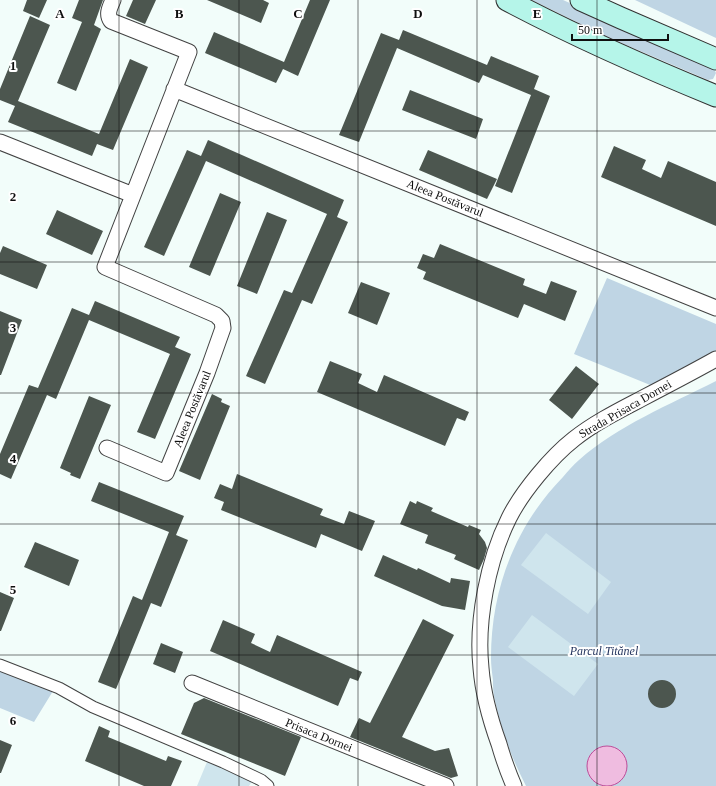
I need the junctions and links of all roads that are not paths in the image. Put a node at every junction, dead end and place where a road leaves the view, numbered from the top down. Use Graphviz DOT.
graph roads {
  1 [pos="113,0"];
  2 [pos="507,0"];
  3 [pos="582,0"];
  4 [pos="716,59"];
  5 [pos="174,89"];
  6 [pos="716,96"];
  7 [pos="0,142"];
  8 [pos="133,195"];
  9 [pos="716,308"];
  10 [pos="716,359"];
  11 [pos="107,448"];
  12 [pos="0,665"];
  13 [pos="192,683"];
  14 [pos="268,786"];
  15 [pos="446,786"];
  16 [pos="514,786"];
  1 -- 5 [label="street, Aleea Postăvarul"];
  2 -- 6 [label="main road"];
  3 -- 4 [label="main road"];
  5 -- 8 [label="street, Aleea Postăvarul"];
  5 -- 9 [label="street, Aleea Postăvarul"];
  7 -- 8 [label="street"];
  8 -- 11 [label="street, Aleea Postăvarul"];
  10 -- 16 [label="street, Strada Prisaca Dornei"];
  12 -- 14 [label="street"];
  13 -- 15 [label="street, Prisaca Dornei"];
}
